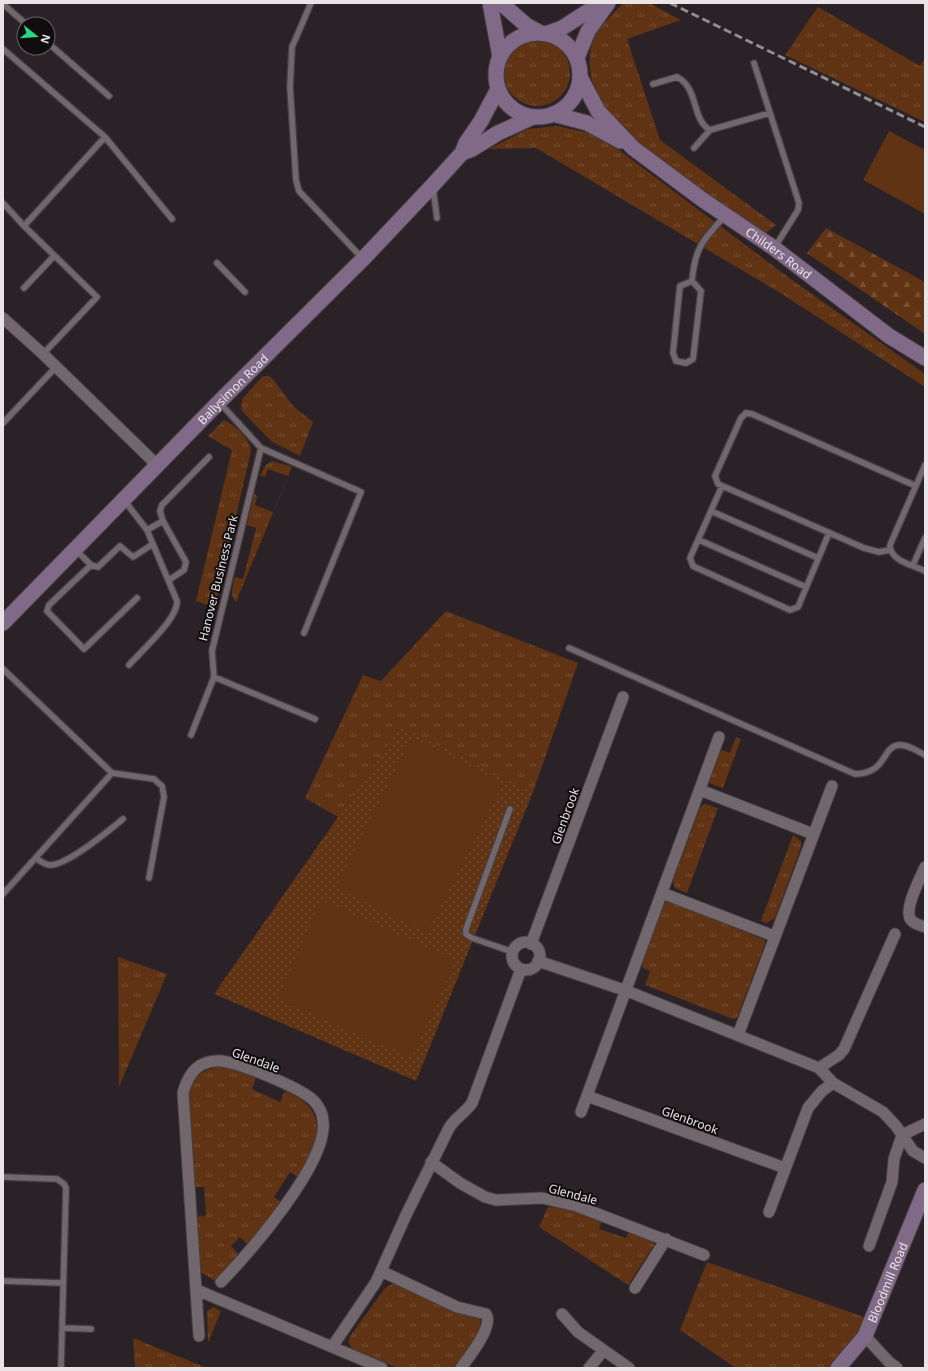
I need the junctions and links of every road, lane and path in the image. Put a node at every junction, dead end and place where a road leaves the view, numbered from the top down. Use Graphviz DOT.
graph roads {
  1 [pos="311,3"];
  2 [pos="490,3"];
  3 [pos="501,3"];
  4 [pos="601,3"];
  5 [pos="608,3"];
  6 [pos="3,4"];
  7 [pos="17,16"];
  8 [pos="543,33"];
  9 [pos="3,49"];
  10 [pos="56,50"];
  11 [pos="500,57"];
  12 [pos="577,58"];
  13 [pos="754,63"];
  14 [pos="580,77"];
  15 [pos="653,84"];
  16 [pos="498,89"];
  17 [pos="109,96"];
  18 [pos="770,113"];
  19 [pos="553,114"];
  20 [pos="533,116"];
  21 [pos="710,130"];
  22 [pos="105,138"];
  23 [pos="633,148"];
  24 [pos="694,148"];
  25 [pos="462,153"];
  26 [pos="432,186"];
  27 [pos="3,203"];
  28 [pos="725,216"];
  29 [pos="437,218"];
  30 [pos="172,219"];
  31 [pos="24,226"];
  32 [pos="774,248"];
  33 [pos="54,256"];
  34 [pos="363,259"];
  35 [pos="217,263"];
  36 [pos="692,281"];
  37 [pos="24,288"];
  38 [pos="246,292"];
  39 [pos="3,318"];
  40 [pos="43,354"];
  41 [pos="925,358"];
  42 [pos="56,367"];
  43 [pos="219,402"];
  44 [pos="3,423"];
  45 [pos="261,448"];
  46 [pos="209,457"];
  47 [pos="925,465"];
  48 [pos="158,466"];
  49 [pos="722,486"];
  50 [pos="916,486"];
  51 [pos="124,500"];
  52 [pos="711,511"];
  53 [pos="163,521"];
  54 [pos="147,530"];
  55 [pos="829,533"];
  56 [pos="925,538"];
  57 [pos="699,540"];
  58 [pos="153,544"];
  59 [pos="76,550"];
  60 [pos="890,550"];
  61 [pos="818,558"];
  62 [pos="90,565"];
  63 [pos="913,565"];
  64 [pos="925,571"];
  65 [pos="170,580"];
  66 [pos="806,587"];
  67 [pos="137,598"];
  68 [pos="3,623"];
  69 [pos="304,633"];
  70 [pos="569,648"];
  71 [pos="128,665"];
  72 [pos="3,669"];
  73 [pos="214,677"];
  74 [pos="623,697"];
  75 [pos="315,720"];
  76 [pos="191,735"];
  77 [pos="719,737"];
  78 [pos="925,755"];
  79 [pos="112,773"];
  80 [pos="832,786"];
  81 [pos="700,790"];
  82 [pos="510,809"];
  83 [pos="123,819"];
  84 [pos="813,834"];
  85 [pos="36,858"];
  86 [pos="925,867"];
  87 [pos="148,878"];
  88 [pos="662,893"];
  89 [pos="3,894"];
  90 [pos="925,927"];
  91 [pos="895,934"];
  92 [pos="774,936"];
  93 [pos="531,944"];
  94 [pos="512,952"];
  95 [pos="538,961"];
  96 [pos="522,969"];
  97 [pos="627,991"];
  98 [pos="738,1035"];
  99 [pos="819,1068"];
  100 [pos="833,1083"];
  101 [pos="587,1096"];
  102 [pos="581,1112"];
  103 [pos="925,1124"];
  104 [pos="902,1135"];
  105 [pos="925,1158"];
  106 [pos="431,1162"];
  107 [pos="785,1168"];
  108 [pos="3,1177"];
  109 [pos="925,1190"];
  110 [pos="768,1212"];
  111 [pos="666,1239"];
  112 [pos="869,1246"];
  113 [pos="704,1255"];
  114 [pos="381,1271"];
  115 [pos="3,1281"];
  116 [pos="221,1282"];
  117 [pos="63,1283"];
  118 [pos="635,1288"];
  119 [pos="197,1290"];
  120 [pos="562,1314"];
  121 [pos="62,1328"];
  122 [pos="91,1328"];
  123 [pos="199,1336"];
  124 [pos="865,1336"];
  125 [pos="332,1347"];
  126 [pos="599,1356"];
  127 [pos="61,1368"];
  128 [pos="382,1368"];
  129 [pos="461,1368"];
  130 [pos="589,1368"];
  131 [pos="629,1368"];
  132 [pos="838,1368"];
  133 [pos="898,1368"];
  1 -- 34 [label="lane"];
  2 -- 11 [label="main road"];
  3 -- 8 [label="main road"];
  4 -- 8 [label="main road"];
  5 -- 12 [label="main road"];
  6 -- 7 [label="lane"];
  8 -- 11 [label="main road"];
  8 -- 12 [label="main road"];
  9 -- 22 [label="lane"];
  10 -- 17 [label="lane"];
  11 -- 16 [label="main road"];
  12 -- 14 [label="main road"];
  13 -- 18 [label="lane"];
  14 -- 19 [label="main road"];
  14 -- 23 [label="main road, Childers Road"];
  15 -- 21 [label="lane"];
  16 -- 20 [label="main road"];
  16 -- 25 [label="main road, Ballysimon Road"];
  18 -- 21 [label="lane"];
  18 -- 32 [label="lane"];
  19 -- 20 [label="main road"];
  19 -- 23 [label="main road, Childers Road"];
  20 -- 25 [label="main road, Ballysimon Road"];
  21 -- 24 [label="lane"];
  22 -- 30 [label="lane"];
  22 -- 31 [label="lane"];
  23 -- 28 [label="main road, Childers Road"];
  25 -- 26 [label="main road, Ballysimon Road"];
  26 -- 29 [label="lane"];
  26 -- 34 [label="main road, Ballysimon Road"];
  27 -- 31 [label="lane"];
  28 -- 32 [label="main road, Childers Road"];
  28 -- 36 [label="lane"];
  31 -- 33 [label="lane"];
  32 -- 41 [label="main road, Childers Road"];
  33 -- 37 [label="lane"];
  33 -- 40 [label="lane"];
  34 -- 43 [label="main road, Ballysimon Road"];
  35 -- 38 [label="lane"];
  36 -- 36 [label="lane"];
  39 -- 40 [label="street"];
  40 -- 42 [label="street"];
  42 -- 44 [label="lane"];
  42 -- 48 [label="street"];
  43 -- 45 [label="lane"];
  43 -- 48 [label="main road, Ballysimon Road"];
  45 -- 69 [label="lane"];
  45 -- 73 [label="lane, Hanover Business Park"];
  46 -- 53 [label="lane"];
  47 -- 50 [label="lane"];
  48 -- 51 [label="main road, Ballysimon Road"];
  49 -- 50 [label="lane"];
  49 -- 52 [label="lane"];
  49 -- 55 [label="lane"];
  50 -- 60 [label="lane"];
  51 -- 54 [label="lane"];
  51 -- 59 [label="main road, Ballysimon Road"];
  52 -- 57 [label="lane"];
  52 -- 61 [label="lane"];
  53 -- 54 [label="lane"];
  53 -- 65 [label="lane"];
  54 -- 58 [label="lane"];
  55 -- 60 [label="lane"];
  55 -- 61 [label="lane"];
  56 -- 63 [label="lane"];
  57 -- 66 [label="lane"];
  57 -- 66 [label="lane"];
  58 -- 62 [label="lane"];
  58 -- 65 [label="lane"];
  59 -- 62 [label="lane"];
  59 -- 68 [label="main road, Ballysimon Road"];
  60 -- 63 [label="lane"];
  61 -- 66 [label="lane"];
  62 -- 67 [label="lane"];
  63 -- 64 [label="lane"];
  65 -- 71 [label="lane"];
  70 -- 78 [label="lane"];
  72 -- 79 [label="lane"];
  73 -- 75 [label="lane"];
  73 -- 76 [label="lane, Hanover Business Park"];
  74 -- 93 [label="street, Glenbrook"];
  77 -- 81 [label="street"];
  79 -- 85 [label="lane"];
  79 -- 87 [label="lane"];
  80 -- 84 [label="street"];
  81 -- 84 [label="street"];
  81 -- 88 [label="street"];
  82 -- 94 [label="lane"];
  83 -- 85 [label="lane"];
  84 -- 92 [label="street"];
  85 -- 89 [label="lane"];
  86 -- 90 [label="street"];
  88 -- 92 [label="street"];
  88 -- 97 [label="street"];
  91 -- 99 [label="street"];
  92 -- 98 [label="street"];
  93 -- 94 [label="street"];
  93 -- 95 [label="street"];
  94 -- 96 [label="street"];
  95 -- 96 [label="street"];
  95 -- 97 [label="street"];
  96 -- 106 [label="street"];
  97 -- 98 [label="street"];
  97 -- 101 [label="street"];
  98 -- 99 [label="street"];
  99 -- 100 [label="street"];
  100 -- 104 [label="street"];
  100 -- 107 [label="street"];
  101 -- 102 [label="street"];
  101 -- 107 [label="street, Glenbrook"];
  103 -- 104 [label="street"];
  104 -- 105 [label="street"];
  104 -- 112 [label="street"];
  106 -- 111 [label="street, Glendale"];
  106 -- 114 [label="street"];
  107 -- 110 [label="street"];
  108 -- 117 [label="lane"];
  109 -- 124 [label="main road, Bloodmill Road"];
  111 -- 113 [label="street, Glendale"];
  111 -- 118 [label="street"];
  114 -- 125 [label="street"];
  114 -- 129 [label="street"];
  115 -- 117 [label="lane"];
  116 -- 119 [label="street, Glendale"];
  117 -- 121 [label="lane"];
  119 -- 123 [label="street, Glendale"];
  119 -- 125 [label="street"];
  120 -- 131 [label="street"];
  121 -- 122 [label="lane"];
  121 -- 127 [label="lane"];
  124 -- 132 [label="main road, Bloodmill Road"];
  124 -- 133 [label="street"];
  125 -- 128 [label="street"];
  126 -- 130 [label="street"];
}
